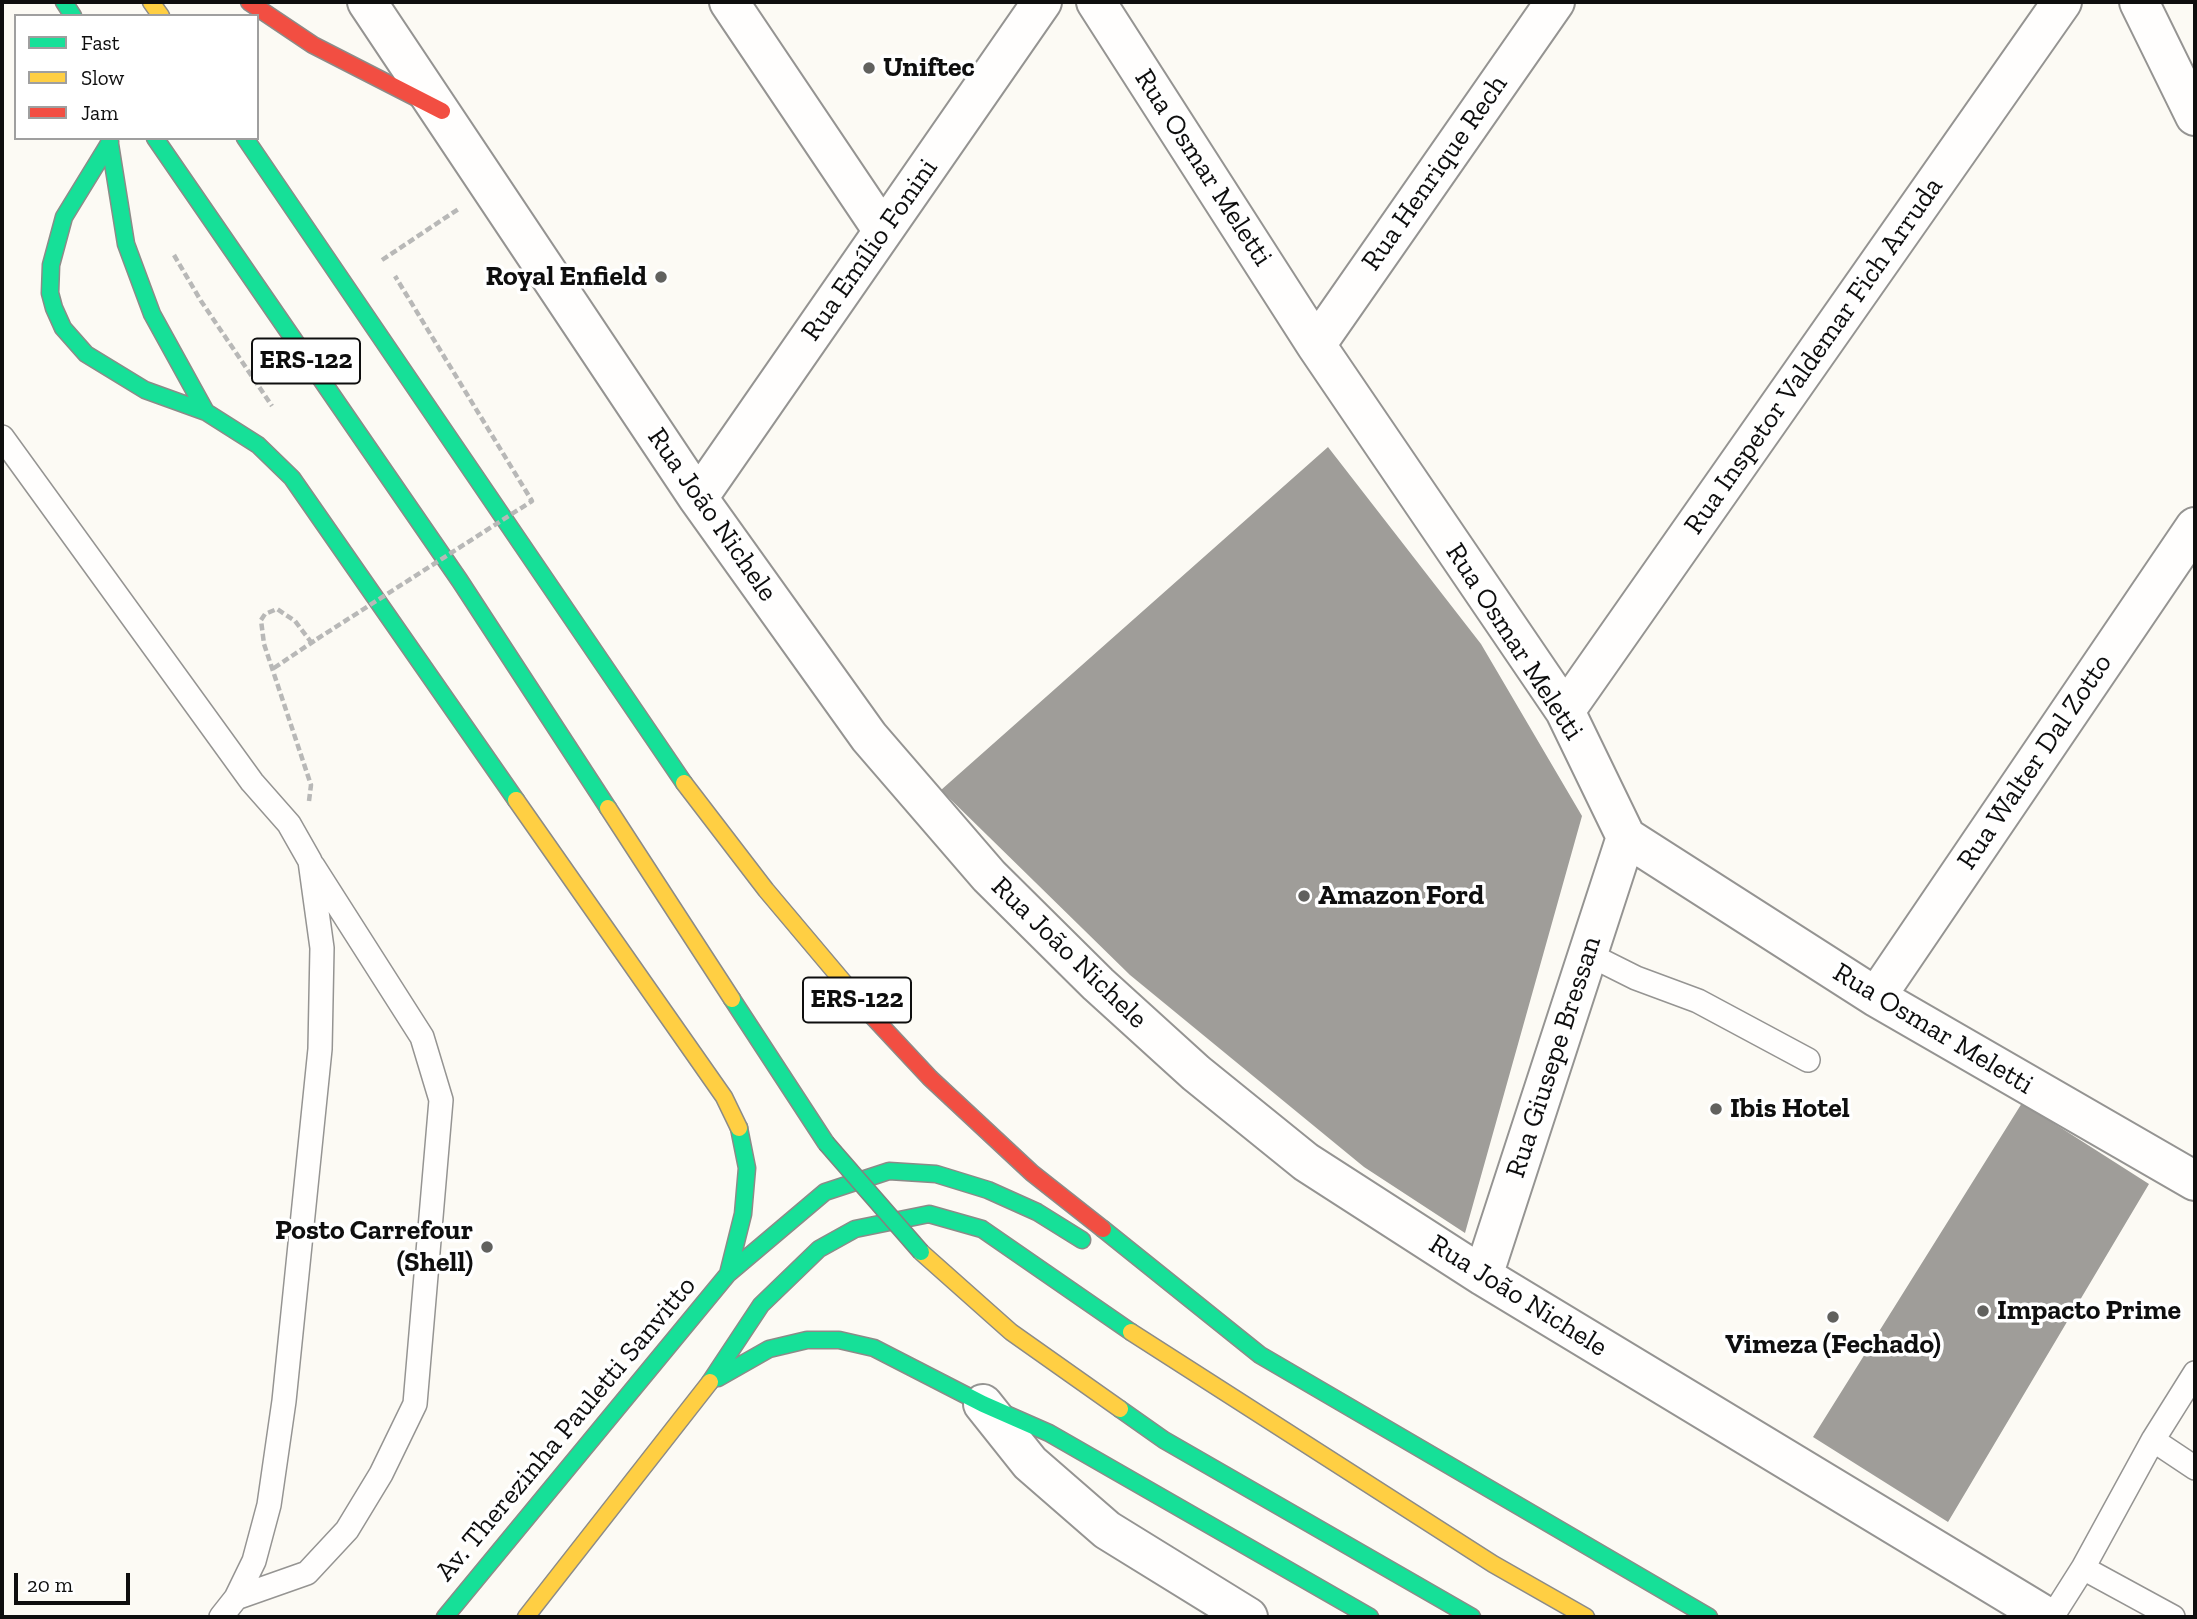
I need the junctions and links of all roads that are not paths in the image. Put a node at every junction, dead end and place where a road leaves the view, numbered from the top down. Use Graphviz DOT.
graph roads {
  1 [pos="249,2"];
  2 [pos="366,2"];
  3 [pos="729,2"];
  4 [pos="1042,2"];
  5 [pos="1096,2"];
  6 [pos="1555,2"];
  7 [pos="2062,2"];
  8 [pos="2139,2"];
  9 [pos="442,111"];
  10 [pos="2195,116"];
  11 [pos="110,140"];
  12 [pos="156,140"];
  13 [pos="246,140"];
  14 [pos="883,231"];
  15 [pos="1316,345"];
  16 [pos="206,412"];
  17 [pos="2,437"];
  18 [pos="698,498"];
  19 [pos="2195,527"];
  20 [pos="1565,711"];
  21 [pos="1626,837"];
  22 [pos="310,861"];
  23 [pos="1588,954"];
  24 [pos="1875,997"];
  25 [pos="1808,1060"];
  26 [pos="2195,1181"];
  27 [pos="1096,1250"];
  28 [pos="1120,1265"];
  29 [pos="728,1274"];
  30 [pos="1483,1276"];
  31 [pos="1260,1355"];
  32 [pos="2195,1373"];
  33 [pos="710,1382"];
  34 [pos="982,1404"];
  35 [pos="2153,1440"];
  36 [pos="2195,1468"];
  37 [pos="2083,1568"];
  38 [pos="236,1598"];
  39 [pos="221,1617"];
  40 [pos="444,1617"];
  41 [pos="526,1617"];
  42 [pos="1248,1617"];
  43 [pos="1370,1617"];
  44 [pos="1472,1617"];
  45 [pos="1586,1617"];
  46 [pos="1709,1617"];
  47 [pos="2049,1617"];
  48 [pos="2173,1617"];
  1 -- 9 [label="main road"];
  2 -- 9 [label="street, Rua João Nichele"];
  3 -- 14 [label="street"];
  4 -- 14 [label="street, Rua Emílio Fonini"];
  5 -- 15 [label="street, Rua Osmar Meletti"];
  6 -- 15 [label="street, Rua Henrique Rech"];
  7 -- 20 [label="street, Rua Inspetor Valdemar Fich Arruda"];
  8 -- 10 [label="street"];
  9 -- 18 [label="street, Rua João Nichele"];
  11 -- 16 [label="main road"];
  11 -- 16 [label="main road"];
  12 -- 44 [label="main road, ERS-122, bridge"];
  13 -- 31 [label="main road, ERS-122"];
  14 -- 18 [label="street, Rua Emílio Fonini"];
  15 -- 20 [label="street, Rua Osmar Meletti"];
  16 -- 29 [label="main road"];
  17 -- 22 [label="lane"];
  18 -- 30 [label="street, Rua João Nichele"];
  19 -- 24 [label="street, Rua Walter Dal Zotto"];
  20 -- 21 [label="street, Rua Osmar Meletti"];
  21 -- 23 [label="street, Rua Giusepe Bressan"];
  21 -- 24 [label="street, Rua Osmar Meletti"];
  22 -- 38 [label="lane"];
  22 -- 38 [label="lane"];
  23 -- 25 [label="lane"];
  23 -- 30 [label="street, Rua Giusepe Bressan"];
  24 -- 26 [label="street, Rua Osmar Meletti"];
  27 -- 29 [label="main road, Av. Therezinha Pauletti Sanvitto"];
  28 -- 31 [label="main road"];
  29 -- 40 [label="main road, Av. Therezinha Pauletti Sanvitto"];
  30 -- 47 [label="street, Rua João Nichele"];
  31 -- 46 [label="main road, ERS-122"];
  32 -- 35 [label="lane"];
  33 -- 34 [label="main road"];
  33 -- 41 [label="main road"];
  33 -- 45 [label="main road"];
  34 -- 42 [label="street"];
  34 -- 43 [label="main road"];
  35 -- 36 [label="lane"];
  35 -- 37 [label="lane"];
  37 -- 47 [label="lane"];
  37 -- 48 [label="lane"];
  38 -- 39 [label="lane"];
}
